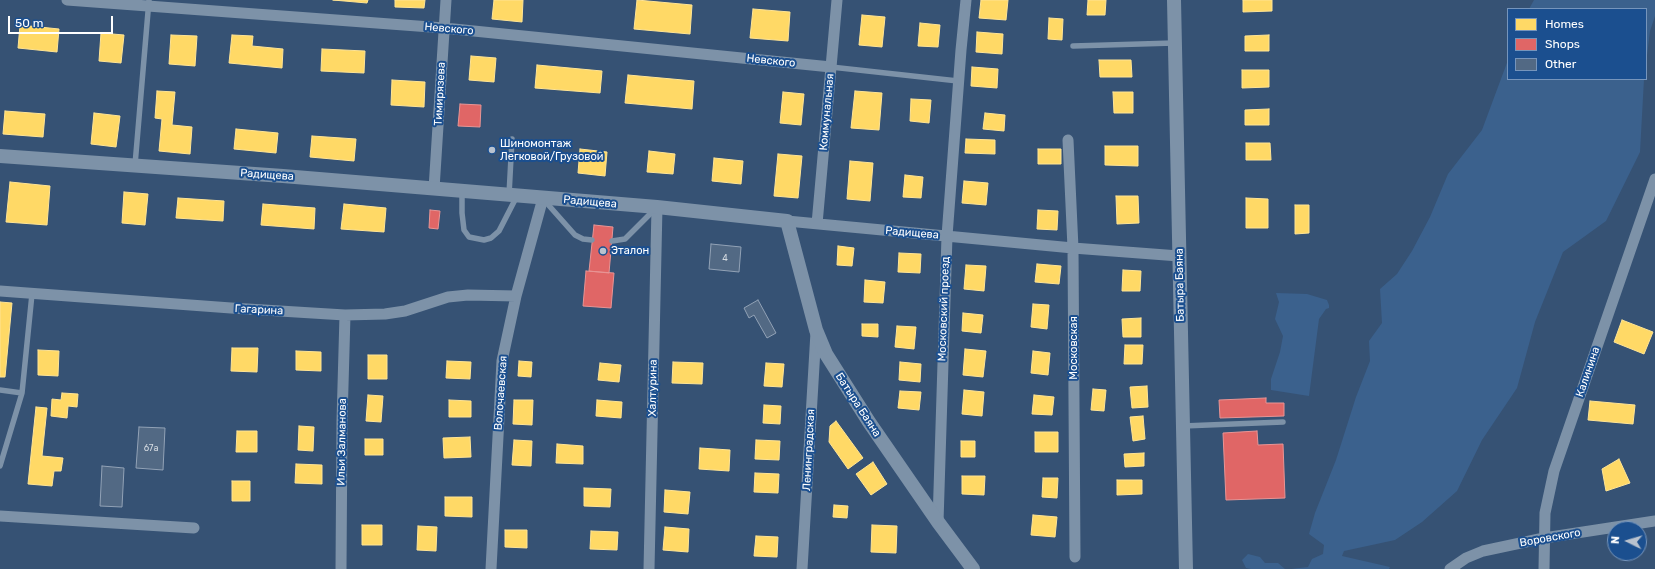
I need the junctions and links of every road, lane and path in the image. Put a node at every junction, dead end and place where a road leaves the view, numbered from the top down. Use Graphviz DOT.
graph roads {
  1 [pos="67,0"];
  2 [pos="446,0"];
  3 [pos="837,0"];
  4 [pos="966,0"];
  5 [pos="1174,0"];
  6 [pos="148,4"];
  7 [pos="444,28"];
  8 [pos="1174,43"];
  9 [pos="1072,46"];
  10 [pos="831,67"];
  11 [pos="958,81"];
  12 [pos="512,139"];
  13 [pos="1068,140"];
  14 [pos="0,156"];
  15 [pos="135,165"];
  16 [pos="1655,179"];
  17 [pos="434,189"];
  18 [pos="462,191"];
  19 [pos="513,195"];
  20 [pos="543,198"];
  21 [pos="657,207"];
  22 [pos="787,221"];
  23 [pos="817,224"];
  24 [pos="947,236"];
  25 [pos="592,240"];
  26 [pos="612,241"];
  27 [pos="1073,248"];
  28 [pos="1179,256"];
  29 [pos="0,291"];
  30 [pos="32,294"];
  31 [pos="516,296"];
  32 [pos="345,315"];
  33 [pos="816,330"];
  34 [pos="0,390"];
  35 [pos="22,393"];
  36 [pos="1283,422"];
  37 [pos="1183,426"];
  38 [pos="0,466"];
  39 [pos="0,516"];
  40 [pos="1655,521"];
  41 [pos="938,522"];
  42 [pos="194,528"];
  43 [pos="1544,538"];
  44 [pos="1075,557"];
  45 [pos="341,569"];
  46 [pos="491,569"];
  47 [pos="649,569"];
  48 [pos="802,569"];
  49 [pos="972,569"];
  50 [pos="1186,569"];
  51 [pos="1450,569"];
  52 [pos="1544,569"];
  1 -- 6 [label="street, Невского"];
  2 -- 7 [label="street, Тимирязева"];
  3 -- 10 [label="street, Коммунальная"];
  4 -- 11 [label="street, Московский проезд"];
  5 -- 8 [label="street, Батыра Баяна"];
  6 -- 7 [label="street, Невского"];
  6 -- 15 [label="lane"];
  7 -- 10 [label="street, Невского"];
  7 -- 17 [label="street, Тимирязева"];
  8 -- 9 [label="lane"];
  8 -- 28 [label="street, Батыра Баяна"];
  10 -- 11 [label="lane"];
  10 -- 23 [label="street, Коммунальная"];
  11 -- 24 [label="street, Московский проезд"];
  12 -- 19 [label="lane"];
  13 -- 27 [label="street, Московская"];
  14 -- 15 [label="street, Радищева"];
  15 -- 17 [label="street, Радищева"];
  16 -- 43 [label="street, Калинина"];
  17 -- 18 [label="street, Радищева"];
  18 -- 19 [label="street, Радищева"];
  18 -- 19 [label="lane"];
  19 -- 20 [label="street, Радищева"];
  20 -- 21 [label="street, Радищева"];
  20 -- 25 [label="lane"];
  20 -- 31 [label="street, Волочаевская"];
  21 -- 22 [label="street, Радищева"];
  21 -- 26 [label="lane"];
  21 -- 47 [label="street, Халтурина"];
  22 -- 23 [label="street, Радищева"];
  22 -- 33 [label="street, Батыра Баяна"];
  23 -- 24 [label="street, Радищева"];
  24 -- 27 [label="street, Радищева"];
  24 -- 41 [label="street, Московский проезд"];
  27 -- 28 [label="street, Радищева"];
  27 -- 44 [label="street, Московская"];
  28 -- 37 [label="street, Батыра Баяна"];
  29 -- 30 [label="street, Гагарина"];
  30 -- 32 [label="street, Гагарина"];
  30 -- 35 [label="lane"];
  31 -- 32 [label="street, Гагарина"];
  31 -- 46 [label="street, Волочаевская"];
  32 -- 45 [label="street, Ильи Залманова"];
  33 -- 41 [label="street, Батыра Баяна"];
  33 -- 48 [label="street, Ленинградская"];
  34 -- 35 [label="lane"];
  35 -- 38 [label="lane"];
  36 -- 37 [label="lane"];
  37 -- 50 [label="street, Батыра Баяна"];
  39 -- 42 [label="street"];
  40 -- 43 [label="street, Воровского"];
  41 -- 49 [label="street, Батыра Баяна"];
  43 -- 51 [label="street, Воровского"];
  43 -- 52 [label="street, Калинина"];
}
